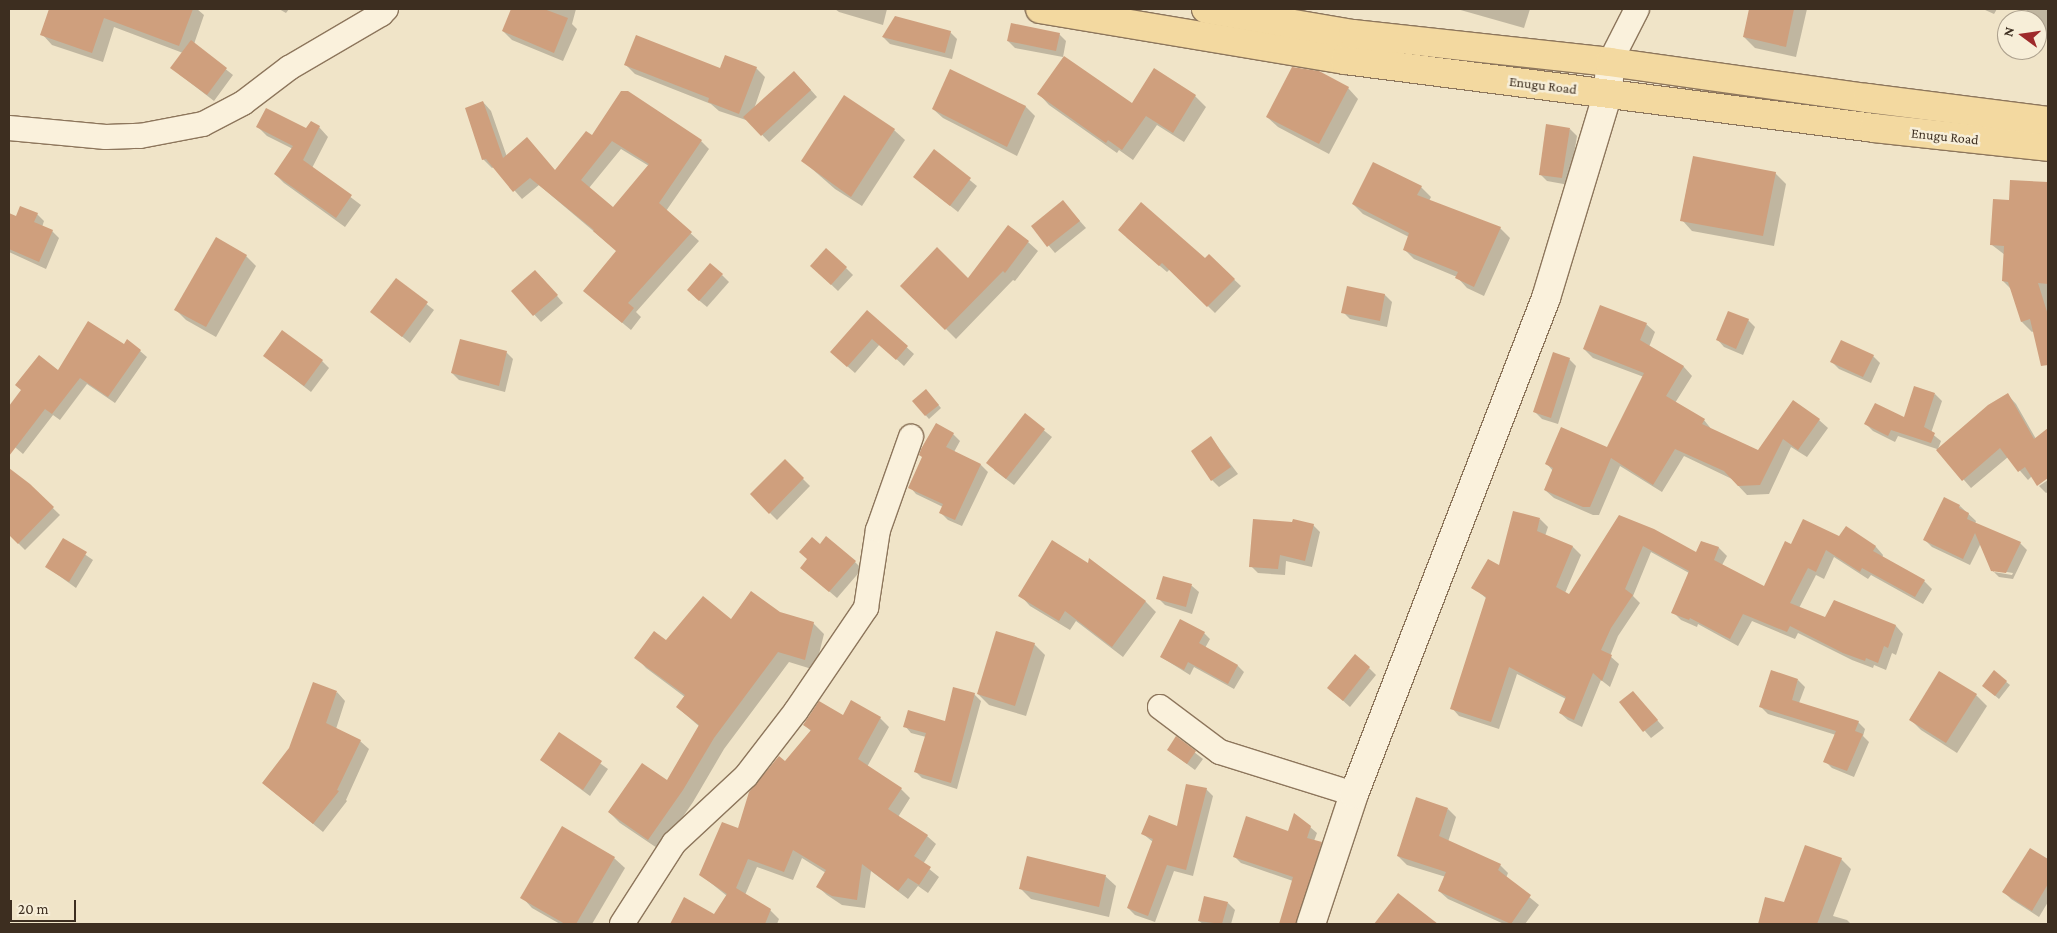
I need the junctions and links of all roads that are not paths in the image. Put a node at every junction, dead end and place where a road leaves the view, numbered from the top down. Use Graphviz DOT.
graph roads {
  1 [pos="386,9"];
  2 [pos="1040,9"];
  3 [pos="1206,9"];
  4 [pos="1638,9"];
  5 [pos="1610,62"];
  6 [pos="1608,93"];
  7 [pos="2048,121"];
  8 [pos="9,128"];
  9 [pos="2048,147"];
  10 [pos="910,437"];
  11 [pos="1160,707"];
  12 [pos="1354,794"];
  13 [pos="622,924"];
  14 [pos="1311,924"];
  1 -- 8 [label="street"];
  2 -- 6 [label="main road, Enugu Road"];
  3 -- 5 [label="main road"];
  4 -- 5 [label="street"];
  5 -- 6 [label="street"];
  5 -- 7 [label="main road"];
  6 -- 9 [label="main road, Enugu Road"];
  6 -- 12 [label="street"];
  10 -- 13 [label="street"];
  11 -- 12 [label="street"];
  12 -- 14 [label="street"];
}
